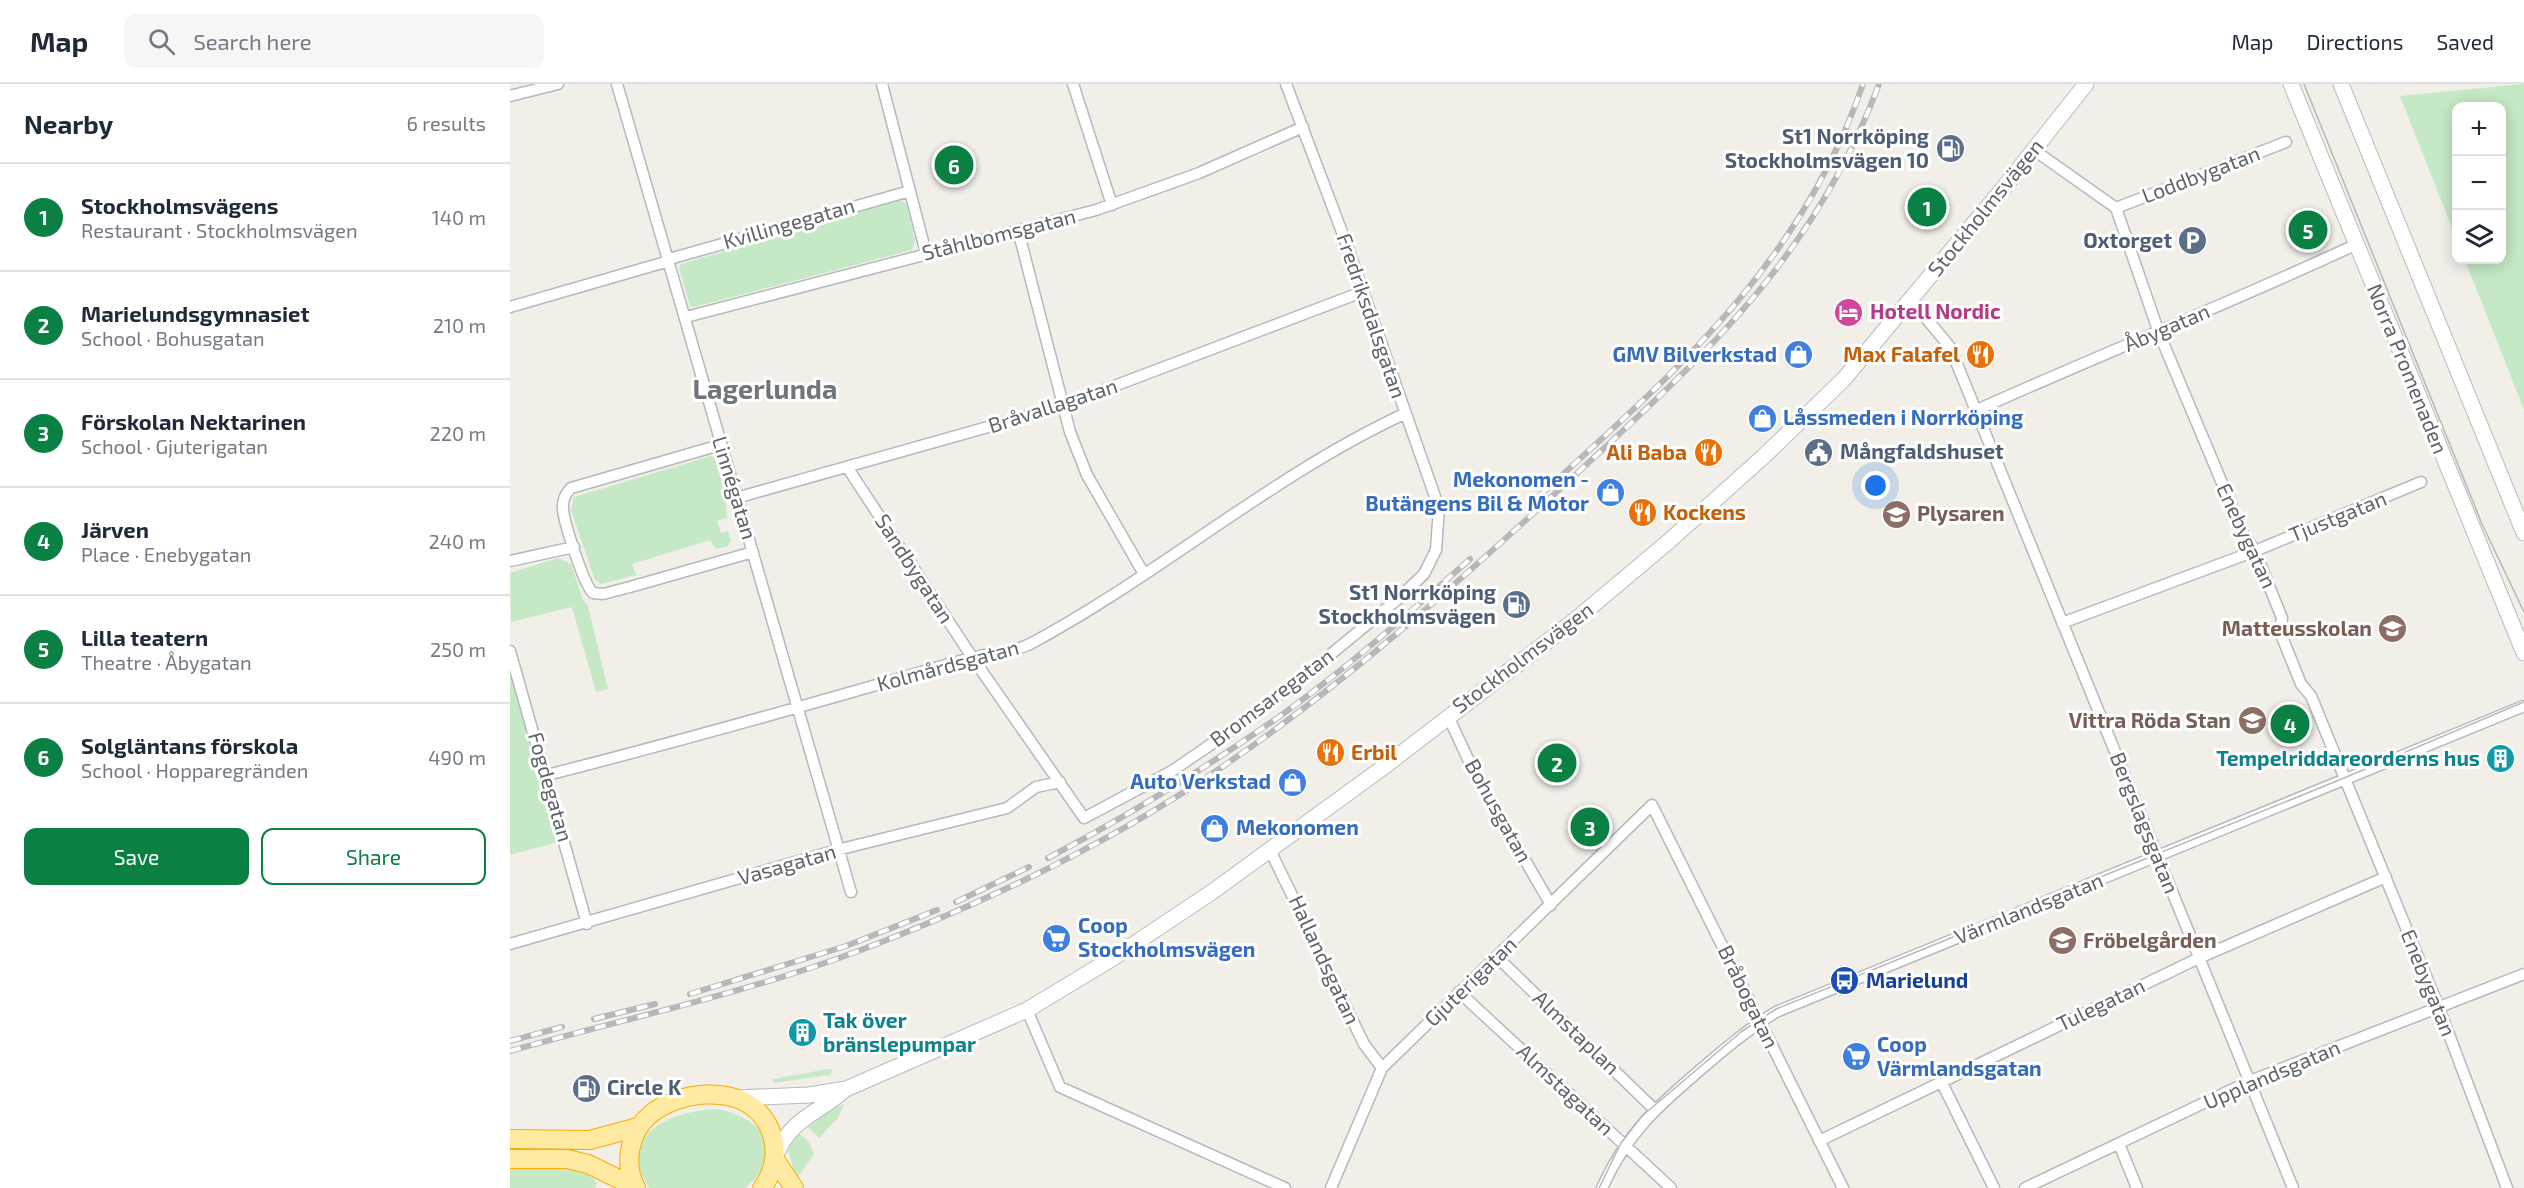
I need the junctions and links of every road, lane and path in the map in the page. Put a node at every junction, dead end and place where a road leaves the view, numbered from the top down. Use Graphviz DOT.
graph roads {
  1 [pos="558,84"];
  2 [pos="617,84"];
  3 [pos="882,84"];
  4 [pos="1073,84"];
  5 [pos="1286,84"];
  6 [pos="2086,84"];
  7 [pos="2291,84"];
  8 [pos="2341,84"];
  9 [pos="510,96"];
  10 [pos="1303,127"];
  11 [pos="2286,142"];
  12 [pos="2034,150"];
  13 [pos="910,191"];
  14 [pos="1112,205"];
  15 [pos="2116,208"];
  16 [pos="1018,230"];
  17 [pos="2356,244"];
  18 [pos="926,253"];
  19 [pos="669,260"];
  20 [pos="1362,292"];
  21 [pos="1911,300"];
  22 [pos="510,307"];
  23 [pos="686,317"];
  24 [pos="2159,333"];
  25 [pos="1062,406"];
  26 [pos="1977,410"];
  27 [pos="1404,414"];
  28 [pos="720,445"];
  29 [pos="847,467"];
  30 [pos="2421,483"];
  31 [pos="736,498"];
  32 [pos="2524,533"];
  33 [pos="574,546"];
  34 [pos="1436,550"];
  35 [pos="2255,551"];
  36 [pos="753,552"];
  37 [pos="510,561"];
  38 [pos="1144,574"];
  39 [pos="2062,623"];
  40 [pos="510,651"];
  41 [pos="2524,653"];
  42 [pos="972,657"];
  43 [pos="797,708"];
  44 [pos="2521,709"];
  45 [pos="1448,716"];
  46 [pos="546,775"];
  47 [pos="2345,781"];
  48 [pos="1060,782"];
  49 [pos="1652,805"];
  50 [pos="1084,818"];
  51 [pos="837,850"];
  52 [pos="1270,850"];
  53 [pos="2157,857"];
  54 [pos="2386,877"];
  55 [pos="850,892"];
  56 [pos="1551,905"];
  57 [pos="587,924"];
  58 [pos="510,944"];
  59 [pos="1497,957"];
  60 [pos="2199,957"];
  61 [pos="2524,974"];
  62 [pos="1459,992"];
  63 [pos="2439,1008"];
  64 [pos="1027,1010"];
  65 [pos="1761,1021"];
  66 [pos="1382,1068"];
  67 [pos="1941,1081"];
  68 [pos="2250,1081"];
  69 [pos="846,1089"];
  70 [pos="737,1098"];
  71 [pos="1654,1109"];
  72 [pos="638,1126"];
  73 [pos="510,1139"];
  74 [pos="1819,1141"];
  75 [pos="2119,1144"];
  76 [pos="1623,1145"];
  77 [pos="776,1157"];
  78 [pos="510,1159"];
  79 [pos="636,1188"];
  80 [pos="762,1188"];
  81 [pos="794,1188"];
  82 [pos="1285,1188"];
  83 [pos="1331,1188"];
  84 [pos="1602,1188"];
  85 [pos="1671,1188"];
  86 [pos="1843,1188"];
  87 [pos="1994,1188"];
  88 [pos="2025,1188"];
  89 [pos="2137,1188"];
  90 [pos="2293,1188"];
  91 [pos="2507,1188"];
  1 -- 9 [label="street"];
  2 -- 19 [label="street, Linnégatan"];
  3 -- 13 [label="street"];
  4 -- 14 [label="street"];
  5 -- 10 [label="street, Fredriksdalsgatan"];
  6 -- 12 [label="main road, Stockholmsvägen"];
  7 -- 17 [label="main road, Norra Promenaden"];
  8 -- 32 [label="main road"];
  10 -- 14 [label="street, Ståhlbomsgatan"];
  10 -- 20 [label="street, Fredriksdalsgatan"];
  11 -- 15 [label="street, Loddbygatan"];
  12 -- 15 [label="street"];
  12 -- 21 [label="main road, Stockholmsvägen"];
  13 -- 18 [label="street"];
  13 -- 19 [label="street, Kvillingegatan"];
  14 -- 16 [label="street, Ståhlbomsgatan"];
  15 -- 24 [label="street, Enebygatan"];
  16 -- 18 [label="street, Ståhlbomsgatan"];
  16 -- 25 [label="street"];
  17 -- 24 [label="street, Åbygatan"];
  17 -- 41 [label="main road, Norra Promenaden"];
  18 -- 23 [label="street, Ståhlbomsgatan"];
  19 -- 22 [label="street, Kvillingegatan"];
  19 -- 23 [label="street, Linnégatan"];
  20 -- 25 [label="street, Bråvallagatan"];
  20 -- 27 [label="street, Fredriksdalsgatan"];
  21 -- 26 [label="street, Bergslagsgatan"];
  21 -- 45 [label="main road, Stockholmsvägen"];
  23 -- 28 [label="street, Linnégatan"];
  24 -- 26 [label="street, Åbygatan"];
  24 -- 35 [label="street, Enebygatan"];
  25 -- 29 [label="street, Bråvallagatan"];
  25 -- 38 [label="street"];
  26 -- 39 [label="street, Bergslagsgatan"];
  27 -- 34 [label="street, Fredriksdalsgatan"];
  27 -- 38 [label="street, Kolmårdsgatan"];
  28 -- 31 [label="street, Linnégatan"];
  28 -- 33 [label="street"];
  29 -- 31 [label="street, Bråvallagatan"];
  29 -- 42 [label="street, Sandbygatan"];
  30 -- 35 [label="street, Tjustgatan"];
  31 -- 36 [label="street, Linnégatan"];
  33 -- 36 [label="street"];
  33 -- 37 [label="street"];
  34 -- 50 [label="street, Bromsaregatan"];
  35 -- 39 [label="street, Tjustgatan"];
  35 -- 47 [label="street, Enebygatan"];
  36 -- 43 [label="street, Linnégatan"];
  38 -- 42 [label="street, Kolmårdsgatan"];
  39 -- 53 [label="street, Bergslagsgatan"];
  40 -- 46 [label="street, Fogdegatan"];
  42 -- 43 [label="street, Kolmårdsgatan"];
  42 -- 48 [label="street, Sandbygatan"];
  43 -- 46 [label="street, Kolmårdsgatan"];
  43 -- 51 [label="street, Linnégatan"];
  44 -- 47 [label="street, Värmlandsgatan"];
  45 -- 52 [label="main road, Stockholmsvägen"];
  45 -- 56 [label="street, Bohusgatan"];
  46 -- 57 [label="street, Fogdegatan"];
  47 -- 53 [label="street, Värmlandsgatan"];
  47 -- 54 [label="street, Enebygatan"];
  48 -- 50 [label="street, Sandbygatan"];
  48 -- 51 [label="street, Vasagatan"];
  49 -- 56 [label="street, Gjuterigatan"];
  49 -- 65 [label="street, Bråbogatan"];
  51 -- 55 [label="street, Linnégatan"];
  51 -- 57 [label="street, Vasagatan"];
  52 -- 64 [label="main road, Stockholmsvägen"];
  52 -- 66 [label="street, Hallandsgatan"];
  53 -- 60 [label="street, Bergslagsgatan"];
  53 -- 65 [label="street, Värmlandsgatan"];
  54 -- 60 [label="street, Tulegatan"];
  54 -- 63 [label="street, Enebygatan"];
  56 -- 59 [label="street, Gjuterigatan"];
  57 -- 58 [label="street, Vasagatan"];
  59 -- 62 [label="street, Gjuterigatan"];
  59 -- 71 [label="street, Almstaplan"];
  60 -- 67 [label="street, Tulegatan"];
  60 -- 68 [label="street, Bergslagsgatan"];
  61 -- 63 [label="street, Upplandsgatan"];
  62 -- 66 [label="street, Gjuterigatan"];
  62 -- 76 [label="street, Almstagatan"];
  63 -- 68 [label="street, Upplandsgatan"];
  63 -- 91 [label="street, Enebygatan"];
  64 -- 69 [label="main road, Stockholmsvägen"];
  64 -- 82 [label="street"];
  65 -- 71 [label="street, Värmlandsgatan"];
  65 -- 74 [label="street, Bråbogatan"];
  66 -- 83 [label="street, Gjuterigatan"];
  67 -- 74 [label="street, Tulegatan"];
  67 -- 87 [label="street"];
  68 -- 75 [label="street, Upplandsgatan"];
  68 -- 90 [label="street, Bergslagsgatan"];
  69 -- 70 [label="main road, Stockholmsvägen"];
  69 -- 77 [label="main road, Stockholmsvägen"];
  70 -- 72 [label="highway"];
  70 -- 77 [label="highway"];
  71 -- 76 [label="street, Värmlandsgatan"];
  72 -- 73 [label="highway"];
  72 -- 79 [label="highway"];
  74 -- 86 [label="street, Bråbogatan"];
  75 -- 88 [label="street, Upplandsgatan"];
  75 -- 89 [label="street"];
  76 -- 84 [label="street, Värmlandsgatan"];
  76 -- 85 [label="street, Almstagatan"];
  77 -- 80 [label="highway"];
  77 -- 81 [label="highway"];
  78 -- 79 [label="highway"];
}
